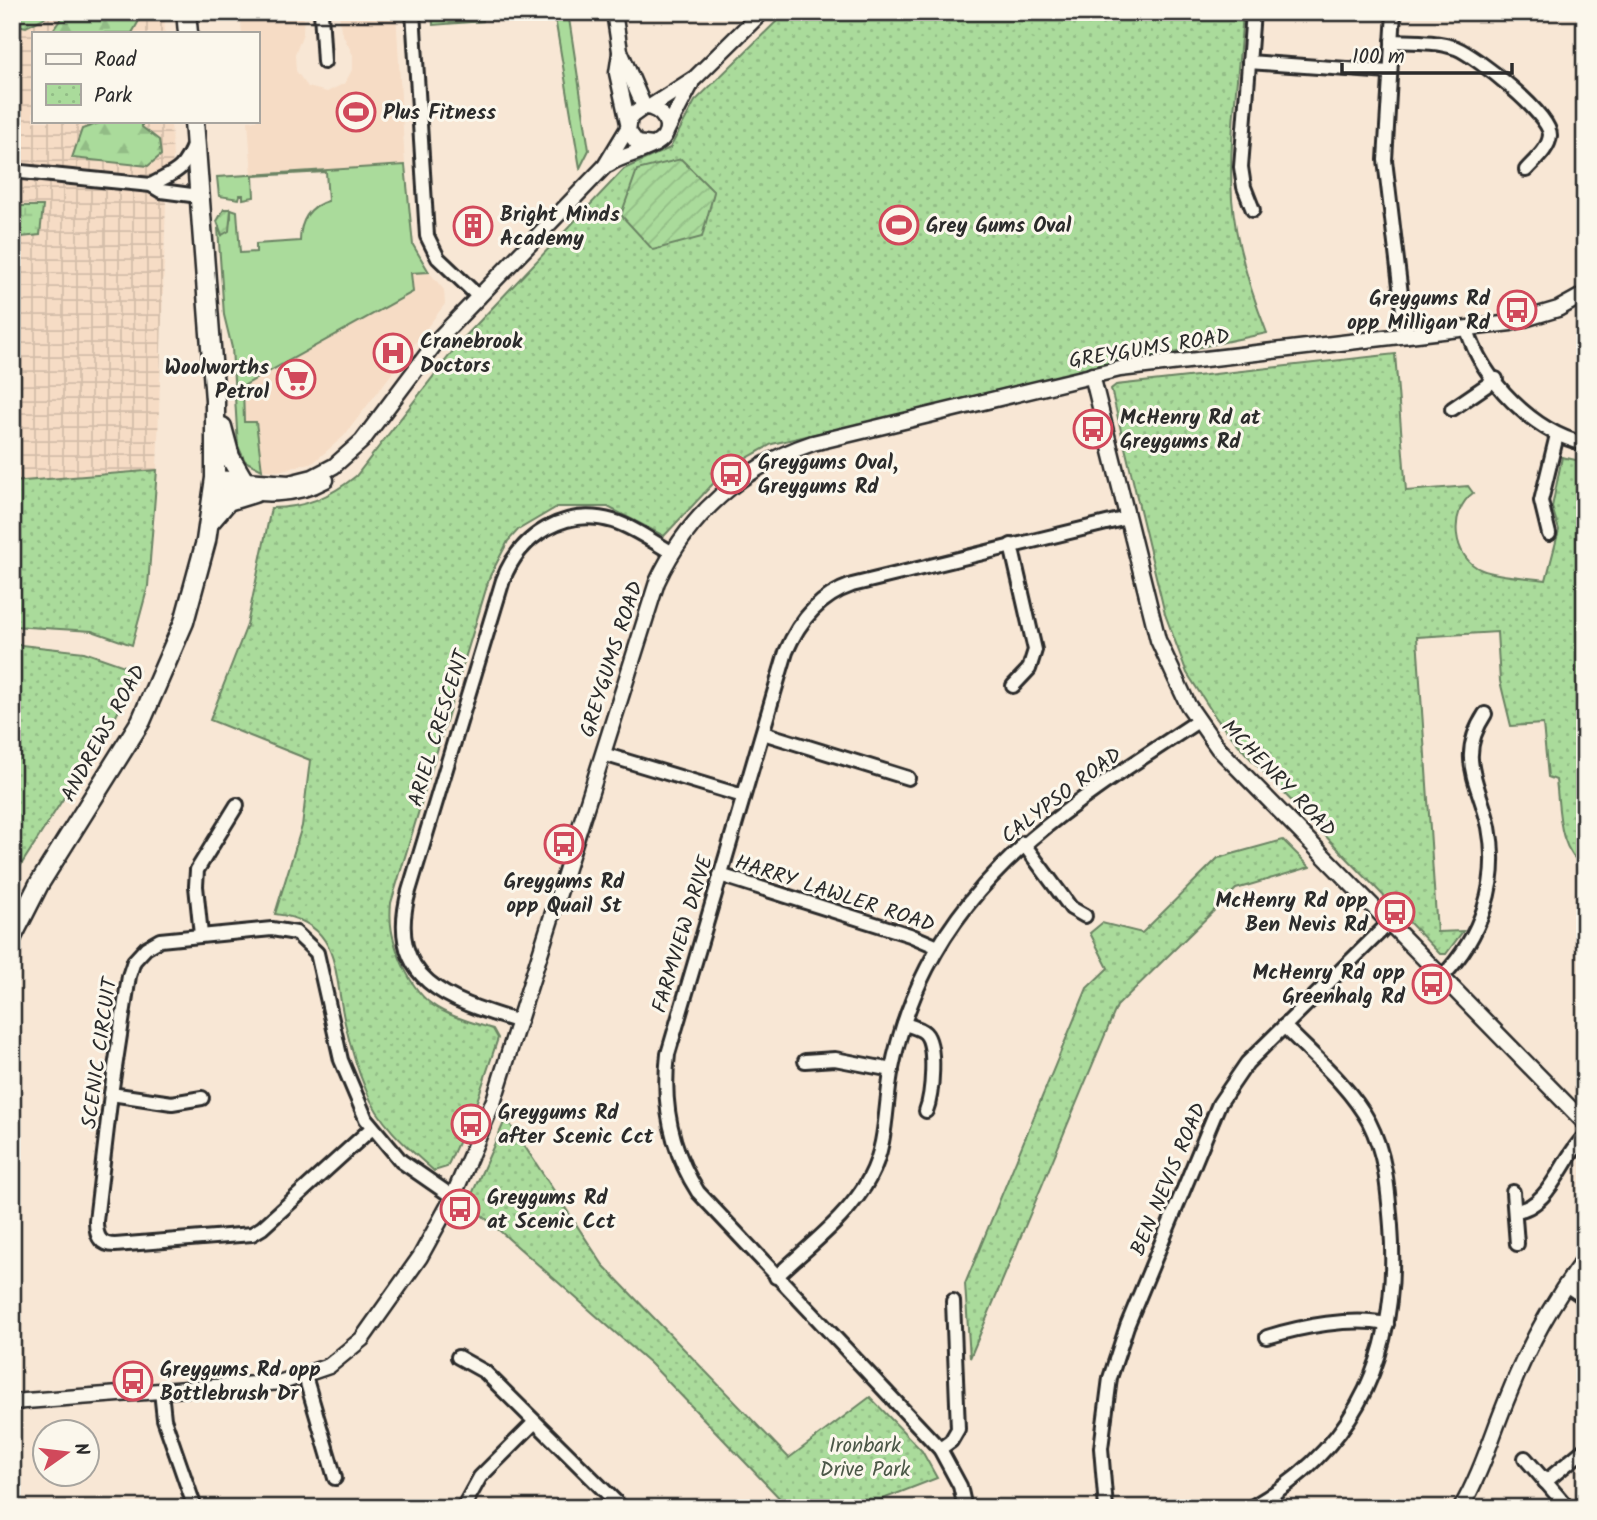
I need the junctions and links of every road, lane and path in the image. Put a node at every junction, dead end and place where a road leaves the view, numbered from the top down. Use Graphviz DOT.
graph roads {
  1 [pos="186,12"];
  2 [pos="321,12"];
  3 [pos="413,12"];
  4 [pos="614,12"];
  5 [pos="762,12"];
  6 [pos="1252,12"];
  7 [pos="1394,12"];
  8 [pos="188,32"];
  9 [pos="1392,41"];
  10 [pos="620,51"];
  11 [pos="324,62"];
  12 [pos="1249,62"];
  13 [pos="1390,72"];
  14 [pos="695,78"];
  15 [pos="647,107"];
  16 [pos="194,122"];
  17 [pos="628,125"];
  18 [pos="666,132"];
  19 [pos="195,141"];
  20 [pos="652,145"];
  21 [pos="605,166"];
  22 [pos="1526,170"];
  23 [pos="12,171"];
  24 [pos="151,185"];
  25 [pos="200,196"];
  26 [pos="1253,210"];
  27 [pos="1585,294"];
  28 [pos="479,297"];
  29 [pos="1467,329"];
  30 [pos="1406,336"];
  31 [pos="1092,375"];
  32 [pos="1496,379"];
  33 [pos="215,400"];
  34 [pos="1452,409"];
  35 [pos="1557,435"];
  36 [pos="1585,444"];
  37 [pos="214,484"];
  38 [pos="249,487"];
  39 [pos="1127,518"];
  40 [pos="208,524"];
  41 [pos="1549,534"];
  42 [pos="1011,545"];
  43 [pos="671,552"];
  44 [pos="1013,686"];
  45 [pos="1485,714"];
  46 [pos="1198,721"];
  47 [pos="762,733"];
  48 [pos="603,754"];
  49 [pos="908,778"];
  50 [pos="743,796"];
  51 [pos="237,805"];
  52 [pos="1023,843"];
  53 [pos="720,875"];
  54 [pos="1085,916"];
  55 [pos="1388,923"];
  56 [pos="201,935"];
  57 [pos="12,937"];
  58 [pos="938,947"];
  59 [pos="1442,977"];
  60 [pos="520,1022"];
  61 [pos="904,1024"];
  62 [pos="1284,1026"];
  63 [pos="805,1062"];
  64 [pos="892,1070"];
  65 [pos="111,1094"];
  66 [pos="202,1098"];
  67 [pos="926,1111"];
  68 [pos="1585,1123"];
  69 [pos="372,1128"];
  70 [pos="1585,1136"];
  71 [pos="1513,1192"];
  72 [pos="453,1197"];
  73 [pos="1515,1211"];
  74 [pos="1517,1244"];
  75 [pos="1585,1258"];
  76 [pos="776,1277"];
  77 [pos="1566,1285"];
  78 [pos="1585,1298"];
  79 [pos="953,1301"];
  80 [pos="1387,1324"];
  81 [pos="1267,1337"];
  82 [pos="458,1357"];
  83 [pos="305,1376"];
  84 [pos="161,1391"];
  85 [pos="12,1402"];
  86 [pos="535,1422"];
  87 [pos="940,1449"];
  88 [pos="1585,1449"];
  89 [pos="1525,1458"];
  90 [pos="335,1478"];
  91 [pos="1545,1482"];
  92 [pos="195,1508"];
  93 [pos="463,1508"];
  94 [pos="622,1508"];
  95 [pos="965,1508"];
  96 [pos="1107,1508"];
  97 [pos="1250,1508"];
  98 [pos="1461,1508"];
  99 [pos="1568,1508"];
  1 -- 8 [label="main road"];
  2 -- 11 [label="street"];
  3 -- 28 [label="street"];
  4 -- 10 [label="street"];
  5 -- 14 [label="street"];
  6 -- 12 [label="street"];
  7 -- 9 [label="street"];
  9 -- 13 [label="street"];
  9 -- 22 [label="street"];
  10 -- 15 [label="street"];
  10 -- 17 [label="street"];
  12 -- 13 [label="street"];
  12 -- 26 [label="street"];
  13 -- 30 [label="street"];
  14 -- 15 [label="street"];
  14 -- 18 [label="street"];
  15 -- 17 [label="street"];
  15 -- 18 [label="street"];
  16 -- 19 [label="main road, ANDREWS ROAD"];
  17 -- 20 [label="street"];
  17 -- 21 [label="street"];
  18 -- 20 [label="street"];
  19 -- 24 [label="street"];
  19 -- 25 [label="main road, ANDREWS ROAD"];
  20 -- 21 [label="street"];
  21 -- 28 [label="street"];
  23 -- 24 [label="street"];
  24 -- 25 [label="street"];
  25 -- 33 [label="main road, ANDREWS ROAD"];
  27 -- 29 [label="street, GREYGUMS ROAD"];
  28 -- 38 [label="street"];
  29 -- 30 [label="street, GREYGUMS ROAD"];
  29 -- 32 [label="street"];
  30 -- 31 [label="street, GREYGUMS ROAD"];
  31 -- 39 [label="street, MCHENRY ROAD"];
  31 -- 43 [label="street, GREYGUMS ROAD"];
  32 -- 34 [label="street"];
  32 -- 35 [label="street"];
  33 -- 37 [label="main road, ANDREWS ROAD"];
  33 -- 38 [label="main road"];
  35 -- 36 [label="street"];
  35 -- 41 [label="street"];
  37 -- 38 [label="street"];
  37 -- 40 [label="main road, ANDREWS ROAD"];
  38 -- 40 [label="main road"];
  39 -- 42 [label="street, FARMVIEW DRIVE"];
  39 -- 46 [label="street, MCHENRY ROAD"];
  40 -- 57 [label="main road, ANDREWS ROAD"];
  42 -- 44 [label="street"];
  42 -- 47 [label="street, FARMVIEW DRIVE"];
  43 -- 48 [label="street, GREYGUMS ROAD"];
  43 -- 60 [label="street, ARIEL CRESCENT"];
  45 -- 59 [label="street"];
  46 -- 52 [label="street, CALYPSO ROAD"];
  46 -- 55 [label="street, MCHENRY ROAD"];
  47 -- 49 [label="street"];
  47 -- 50 [label="street, FARMVIEW DRIVE"];
  48 -- 50 [label="street"];
  48 -- 60 [label="street, GREYGUMS ROAD"];
  50 -- 53 [label="street, FARMVIEW DRIVE"];
  51 -- 56 [label="street"];
  52 -- 54 [label="street"];
  52 -- 58 [label="street, CALYPSO ROAD"];
  53 -- 58 [label="street, HARRY LAWLER ROAD"];
  53 -- 76 [label="street, FARMVIEW DRIVE"];
  55 -- 59 [label="street, MCHENRY ROAD"];
  55 -- 62 [label="street, BEN NEVIS ROAD"];
  56 -- 65 [label="street, SCENIC CIRCUIT"];
  56 -- 69 [label="street, SCENIC CIRCUIT"];
  58 -- 61 [label="street, CALYPSO ROAD"];
  59 -- 68 [label="street, MCHENRY ROAD"];
  60 -- 72 [label="street, GREYGUMS ROAD"];
  61 -- 64 [label="street, CALYPSO ROAD"];
  61 -- 67 [label="street"];
  62 -- 80 [label="street"];
  62 -- 96 [label="street, BEN NEVIS ROAD"];
  63 -- 64 [label="street"];
  64 -- 76 [label="street, CALYPSO ROAD"];
  65 -- 66 [label="street"];
  65 -- 69 [label="street, SCENIC CIRCUIT"];
  69 -- 72 [label="street, SCENIC CIRCUIT"];
  70 -- 73 [label="street"];
  71 -- 73 [label="street"];
  72 -- 83 [label="street, GREYGUMS ROAD"];
  73 -- 74 [label="street"];
  75 -- 77 [label="street"];
  76 -- 87 [label="street, FARMVIEW DRIVE"];
  77 -- 78 [label="street"];
  77 -- 98 [label="street"];
  79 -- 87 [label="street"];
  80 -- 81 [label="street"];
  80 -- 97 [label="street"];
  82 -- 86 [label="street"];
  83 -- 84 [label="street, GREYGUMS ROAD"];
  83 -- 90 [label="street"];
  84 -- 85 [label="street, GREYGUMS ROAD"];
  84 -- 92 [label="street"];
  86 -- 93 [label="street"];
  86 -- 94 [label="street"];
  87 -- 95 [label="street, FARMVIEW DRIVE"];
  88 -- 91 [label="street"];
  89 -- 91 [label="street"];
  91 -- 99 [label="street"];
}
